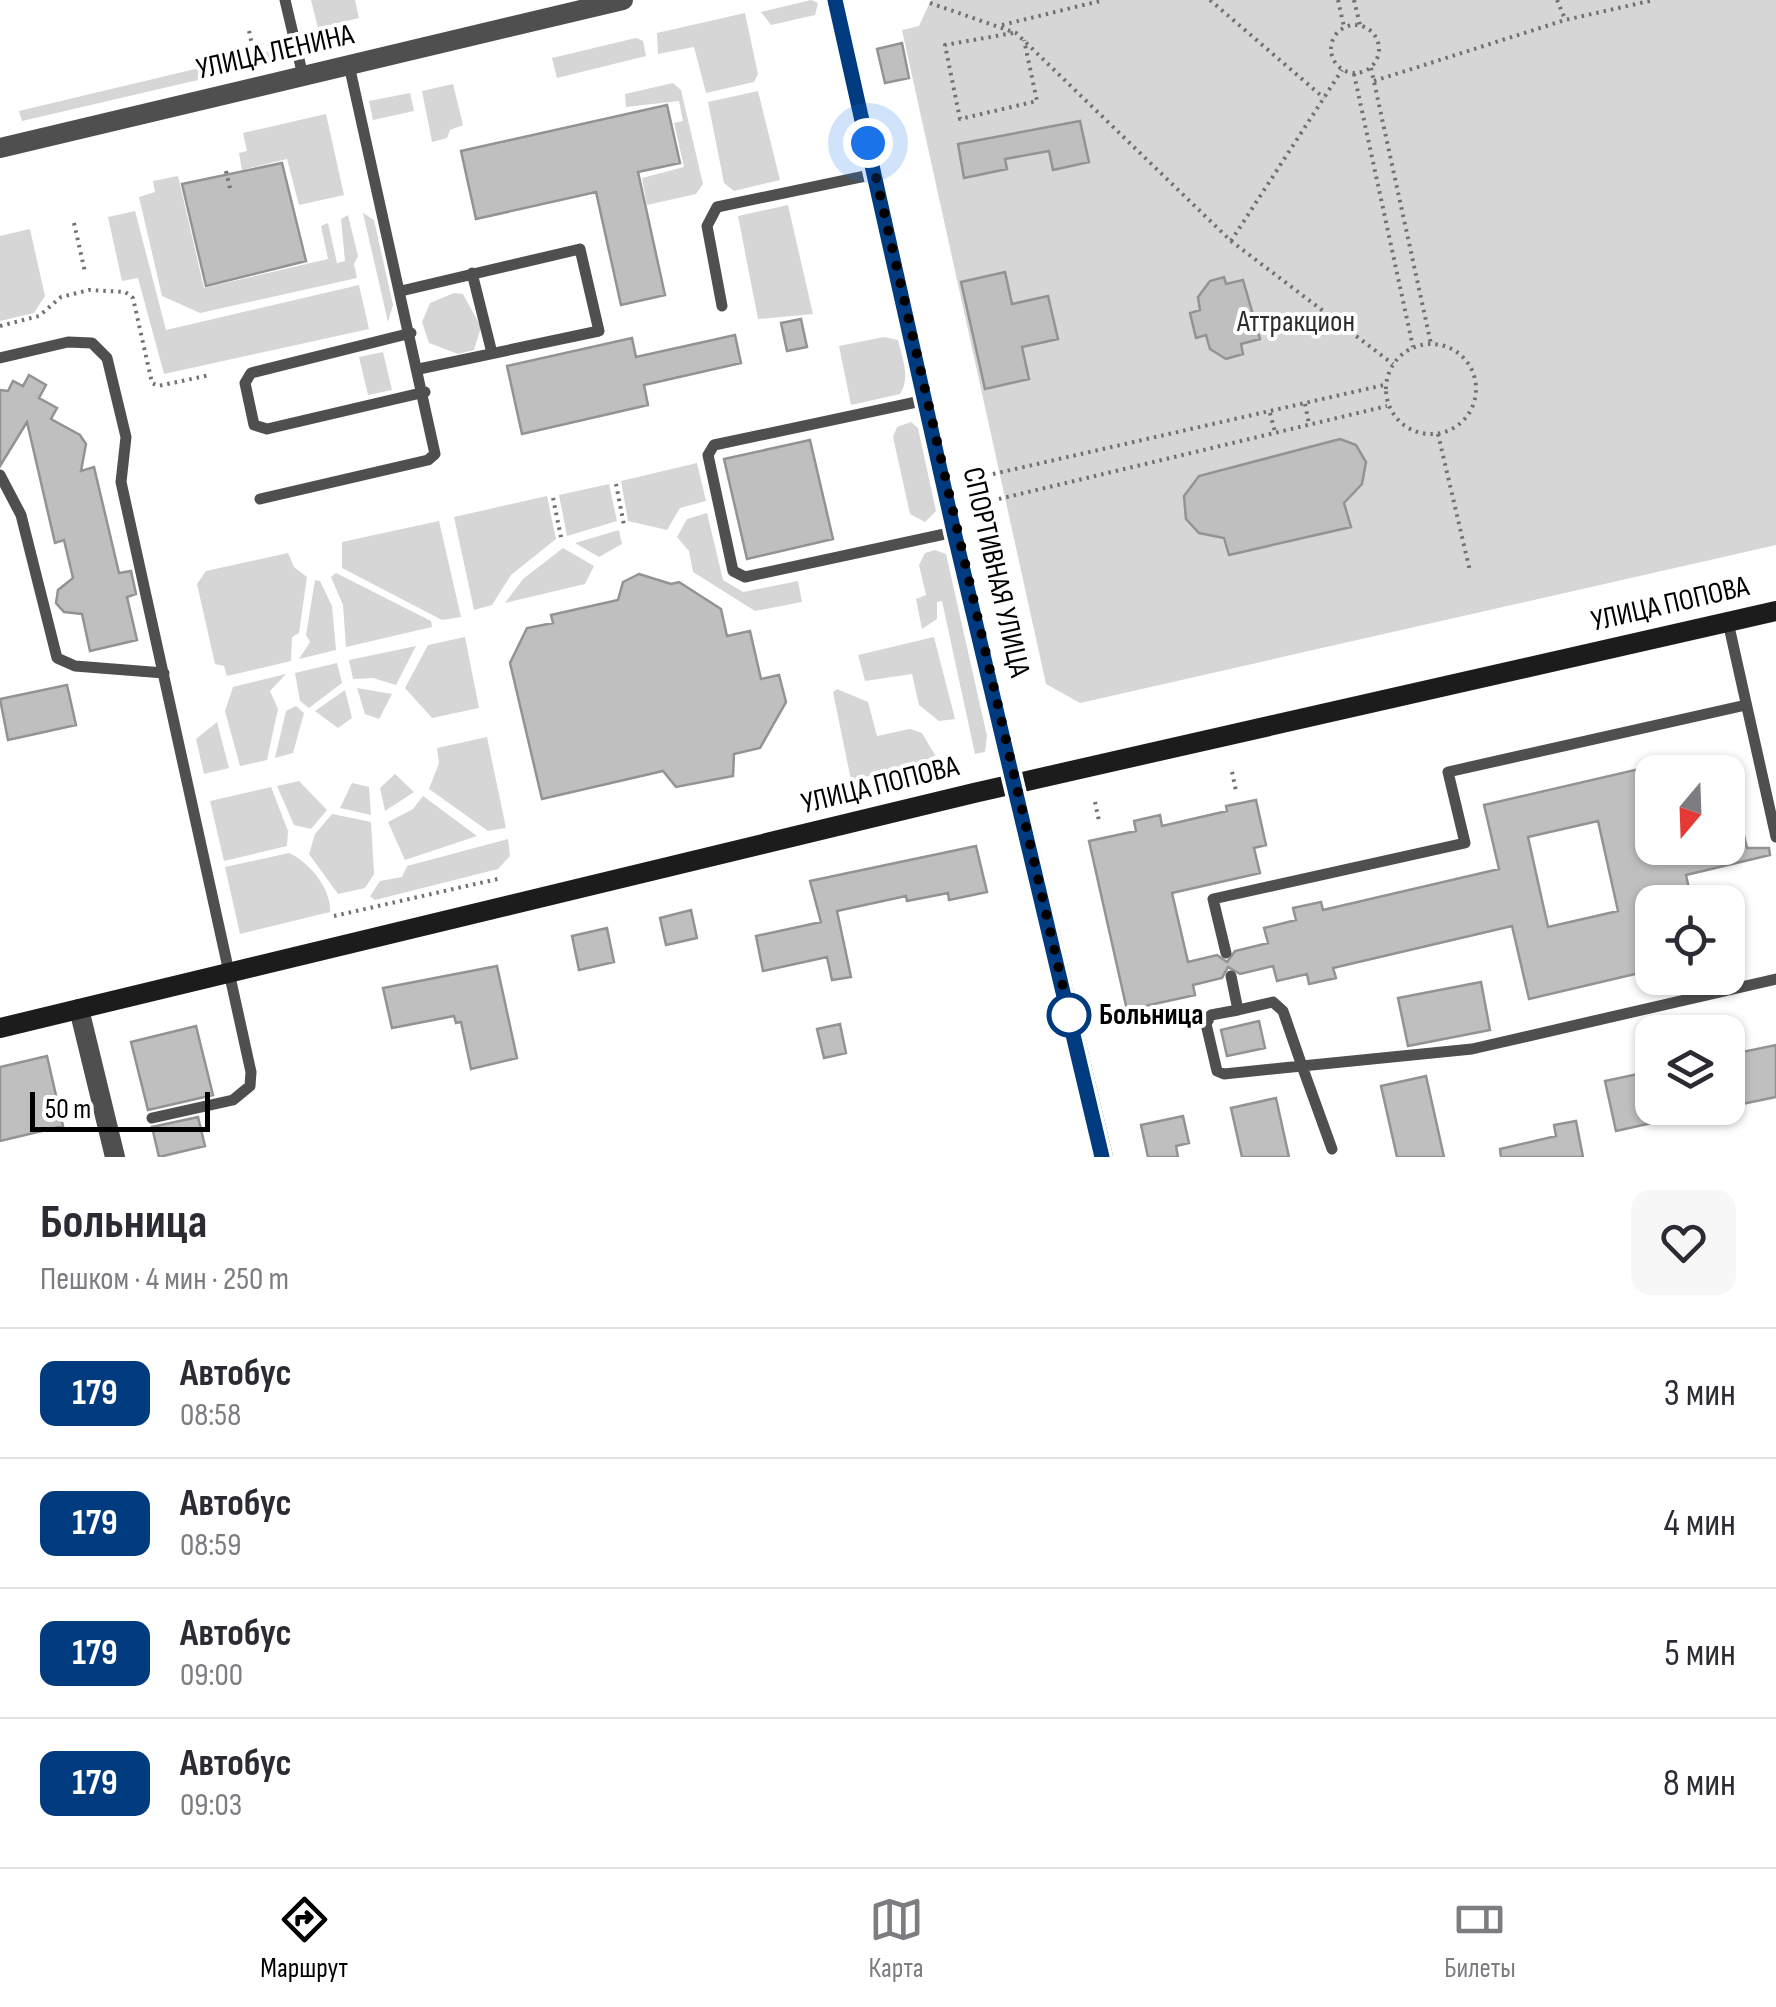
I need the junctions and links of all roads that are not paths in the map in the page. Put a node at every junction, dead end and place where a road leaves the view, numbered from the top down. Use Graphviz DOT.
graph roads {
  1 [pos="285,0"];
  2 [pos="835,0"];
  3 [pos="613,1"];
  4 [pos="349,65"];
  5 [pos="303,76"];
  6 [pos="0,148"];
  7 [pos="875,174"];
  8 [pos="472,274"];
  9 [pos="401,291"];
  10 [pos="722,306"];
  11 [pos="411,333"];
  12 [pos="492,354"];
  13 [pos="0,358"];
  14 [pos="419,369"];
  15 [pos="424,392"];
  16 [pos="926,400"];
  17 [pos="0,475"];
  18 [pos="260,499"];
  19 [pos="954,532"];
  20 [pos="1776,611"];
  21 [pos="1728,622"];
  22 [pos="164,672"];
  23 [pos="1746,705"];
  24 [pos="1014,784"];
  25 [pos="1776,837"];
  26 [pos="1226,953"];
  27 [pos="228,974"];
  28 [pos="1231,976"];
  29 [pos="1776,978"];
  30 [pos="79,1009"];
  31 [pos="1238,1010"];
  32 [pos="0,1028"];
  33 [pos="1302,1066"];
  34 [pos="152,1118"];
  35 [pos="1332,1149"];
  36 [pos="114,1157"];
  37 [pos="1102,1157"];
  1 -- 5 [label="lane"];
  2 -- 7 [label="street, СПОРТИВНАЯ УЛИЦА"];
  3 -- 4 [label="street, УЛИЦА ЛЕНИНА"];
  4 -- 5 [label="street, УЛИЦА ЛЕНИНА"];
  4 -- 9 [label="lane"];
  5 -- 6 [label="street, УЛИЦА ЛЕНИНА"];
  7 -- 10 [label="lane"];
  7 -- 16 [label="street, СПОРТИВНАЯ УЛИЦА"];
  8 -- 9 [label="lane"];
  8 -- 12 [label="lane"];
  8 -- 12 [label="lane"];
  9 -- 11 [label="lane"];
  11 -- 14 [label="lane"];
  11 -- 15 [label="lane"];
  12 -- 14 [label="lane"];
  13 -- 22 [label="lane"];
  14 -- 15 [label="lane"];
  15 -- 18 [label="lane"];
  16 -- 19 [label="street, СПОРТИВНАЯ УЛИЦА"];
  16 -- 19 [label="lane"];
  17 -- 22 [label="lane"];
  19 -- 24 [label="street, СПОРТИВНАЯ УЛИЦА"];
  20 -- 21 [label="street, УЛИЦА ПОПОВА"];
  21 -- 23 [label="lane"];
  21 -- 24 [label="street, УЛИЦА ПОПОВА"];
  22 -- 27 [label="lane"];
  23 -- 25 [label="lane"];
  23 -- 26 [label="lane"];
  24 -- 27 [label="street, УЛИЦА ПОПОВА"];
  24 -- 37 [label="street, СПОРТИВНАЯ УЛИЦА"];
  27 -- 30 [label="street, УЛИЦА ПОПОВА"];
  27 -- 34 [label="lane"];
  28 -- 31 [label="lane"];
  29 -- 33 [label="lane"];
  30 -- 32 [label="street, УЛИЦА ПОПОВА"];
  30 -- 36 [label="street"];
  31 -- 33 [label="lane"];
  31 -- 33 [label="lane"];
  33 -- 35 [label="lane"];
}
